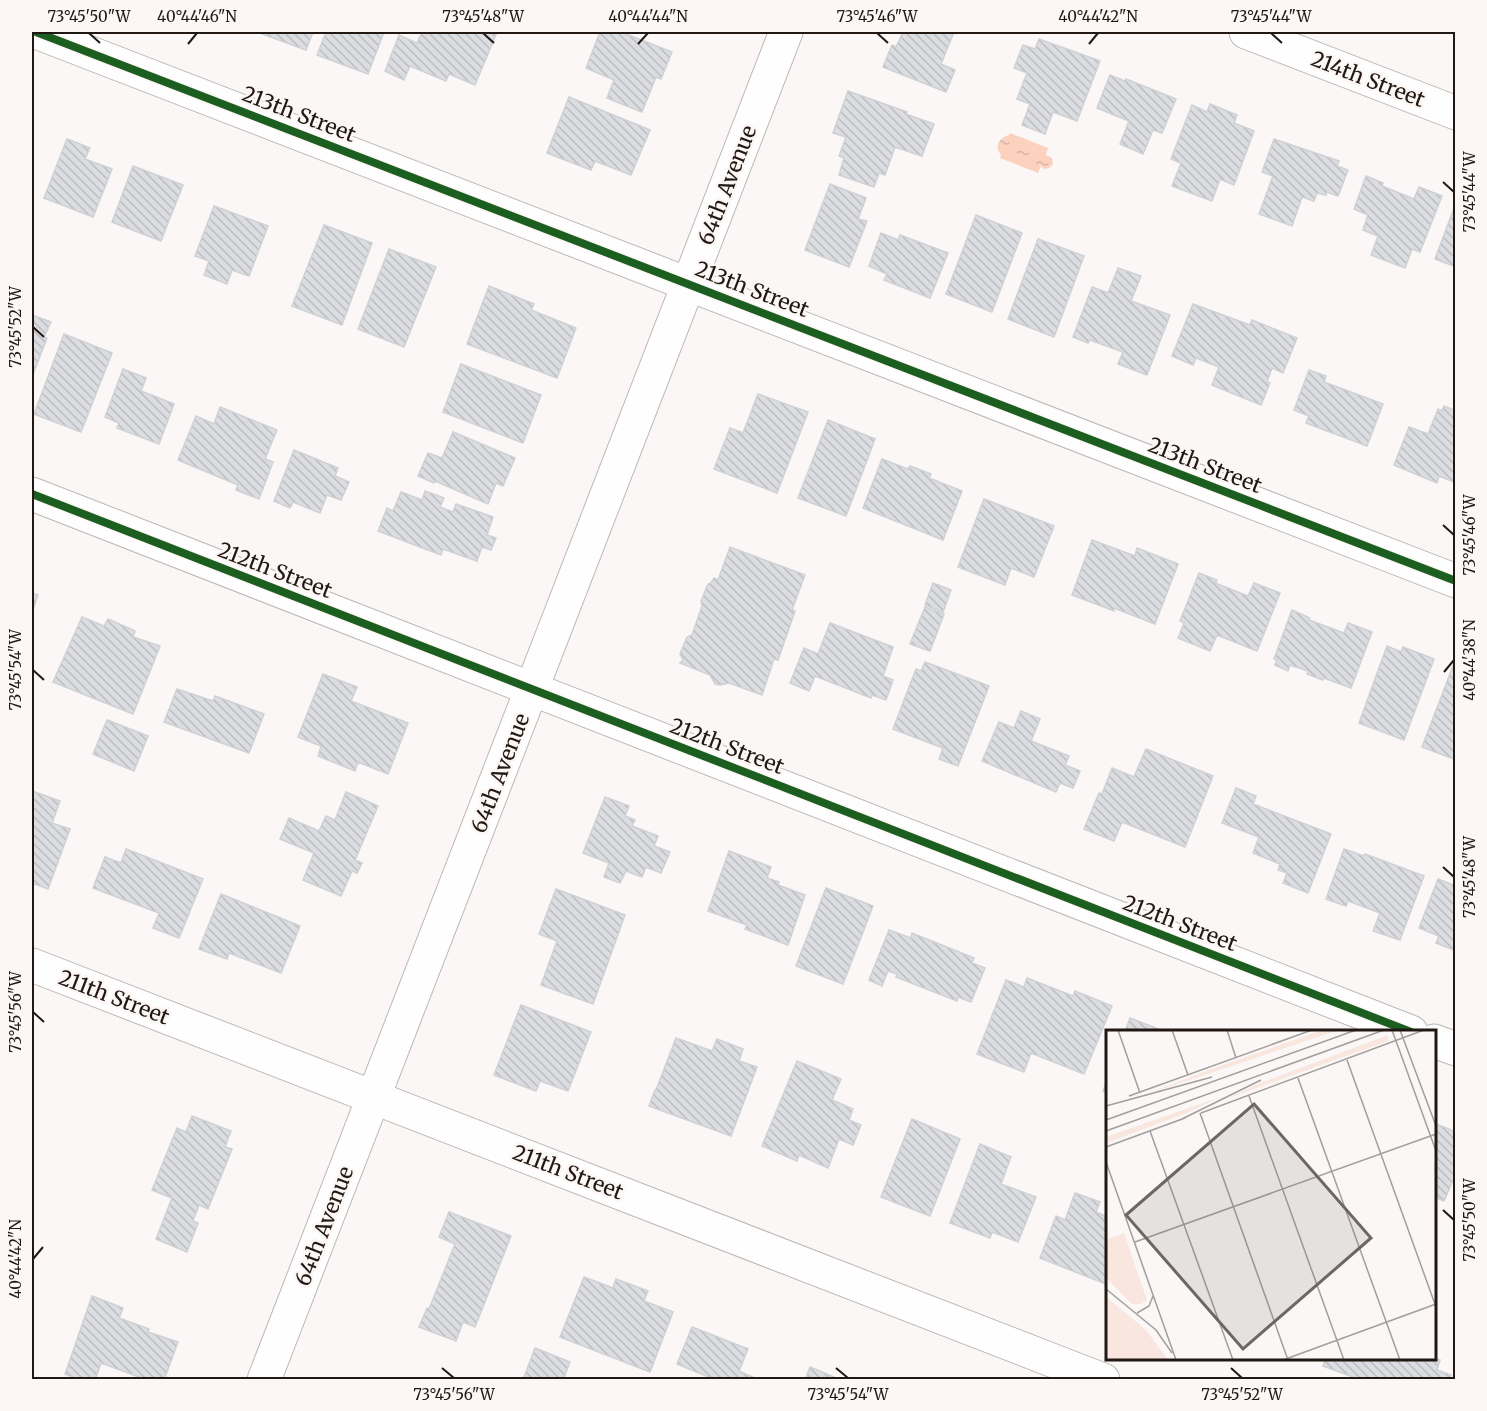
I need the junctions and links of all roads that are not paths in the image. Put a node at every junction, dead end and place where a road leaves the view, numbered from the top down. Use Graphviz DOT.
graph roads {
  1 [pos="36,32"];
  2 [pos="786,32"];
  3 [pos="1246,32"];
  4 [pos="1455,113"];
  5 [pos="688,284"];
  6 [pos="32,494"];
  7 [pos="1455,581"];
  8 [pos="532,690"];
  9 [pos="32,965"];
  10 [pos="1406,1030"];
  11 [pos="1436,1042"];
  12 [pos="1455,1049"];
  13 [pos="374,1097"];
  14 [pos="264,1380"];
  15 [pos="1104,1380"];
  1 -- 5 [label="street, 213th Street"];
  2 -- 5 [label="street, 64th Avenue"];
  3 -- 4 [label="street, 214th Street"];
  5 -- 7 [label="street, 213th Street"];
  5 -- 8 [label="street, 64th Avenue"];
  6 -- 8 [label="street, 212th Street"];
  8 -- 10 [label="street, 212th Street"];
  8 -- 13 [label="street, 64th Avenue"];
  9 -- 13 [label="street, 211th Street"];
  11 -- 12 [label="street"];
  13 -- 14 [label="street, 64th Avenue"];
  13 -- 15 [label="street, 211th Street"];
}
